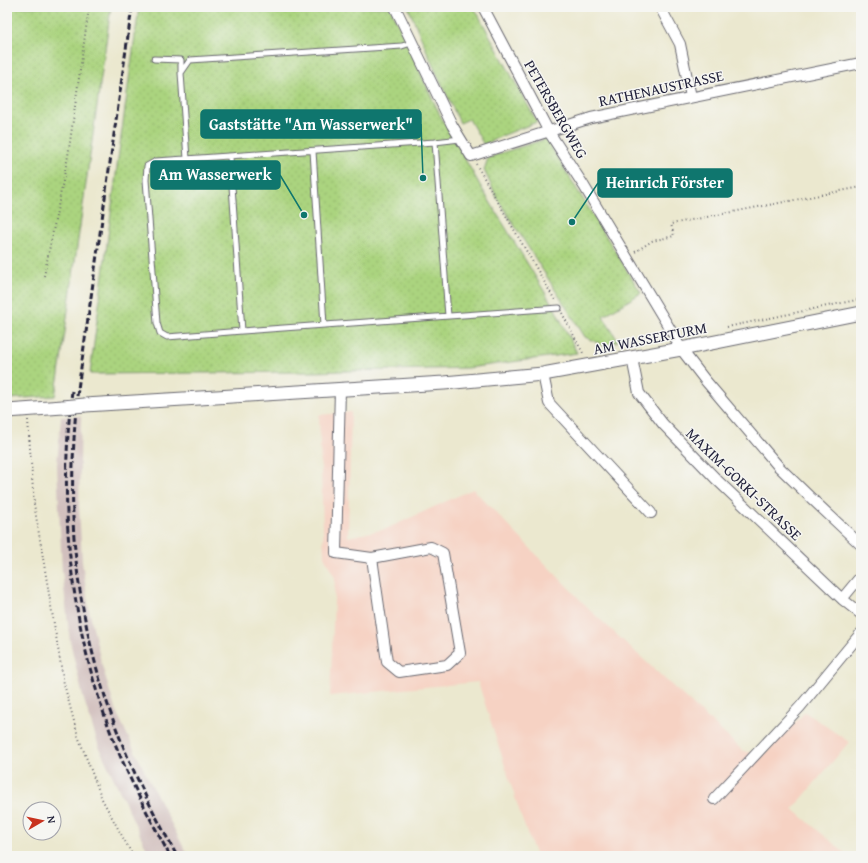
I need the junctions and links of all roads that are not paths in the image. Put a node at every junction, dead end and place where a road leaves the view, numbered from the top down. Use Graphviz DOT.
graph roads {
  1 [pos="395,7"];
  2 [pos="483,7"];
  3 [pos="660,7"];
  4 [pos="411,41"];
  5 [pos="154,59"];
  6 [pos="861,63"];
  7 [pos="181,73"];
  8 [pos="692,97"];
  9 [pos="549,132"];
  10 [pos="460,139"];
  11 [pos="435,142"];
  12 [pos="313,151"];
  13 [pos="230,157"];
  14 [pos="187,159"];
  15 [pos="559,308"];
  16 [pos="861,313"];
  17 [pos="448,316"];
  18 [pos="324,325"];
  19 [pos="242,331"];
  20 [pos="681,349"];
  21 [pos="632,358"];
  22 [pos="543,374"];
  23 [pos="340,390"];
  24 [pos="7,411"];
  25 [pos="651,513"];
  26 [pos="861,545"];
  27 [pos="372,558"];
  28 [pos="861,576"];
  29 [pos="842,599"];
  30 [pos="861,614"];
  31 [pos="861,633"];
  32 [pos="714,799"];
  1 -- 4 [label="street"];
  2 -- 9 [label="street, PETERSBERGWEG"];
  3 -- 8 [label="street"];
  4 -- 7 [label="lane"];
  4 -- 10 [label="street"];
  5 -- 7 [label="lane"];
  6 -- 8 [label="street, RATHENAUSTRASSE"];
  7 -- 14 [label="lane"];
  8 -- 9 [label="street, RATHENAUSTRASSE"];
  9 -- 10 [label="street, RATHENAUSTRASSE"];
  9 -- 20 [label="street, PETERSBERGWEG"];
  10 -- 11 [label="lane"];
  11 -- 12 [label="lane"];
  11 -- 17 [label="lane"];
  12 -- 13 [label="lane"];
  12 -- 18 [label="lane"];
  13 -- 14 [label="lane"];
  13 -- 19 [label="lane"];
  14 -- 19 [label="lane"];
  15 -- 17 [label="lane"];
  16 -- 20 [label="street, AM WASSERTURM"];
  17 -- 18 [label="lane"];
  18 -- 19 [label="lane"];
  20 -- 21 [label="street, AM WASSERTURM"];
  20 -- 26 [label="street"];
  21 -- 22 [label="street, AM WASSERTURM"];
  21 -- 29 [label="street, MAXIM-GORKI-STRASSE"];
  22 -- 23 [label="street, AM WASSERTURM"];
  22 -- 25 [label="street"];
  23 -- 24 [label="street, AM WASSERTURM, bridge"];
  23 -- 27 [label="street"];
  27 -- 27 [label="street"];
  28 -- 29 [label="street"];
  29 -- 30 [label="street, MAXIM-GORKI-STRASSE"];
  31 -- 32 [label="street"];
}
